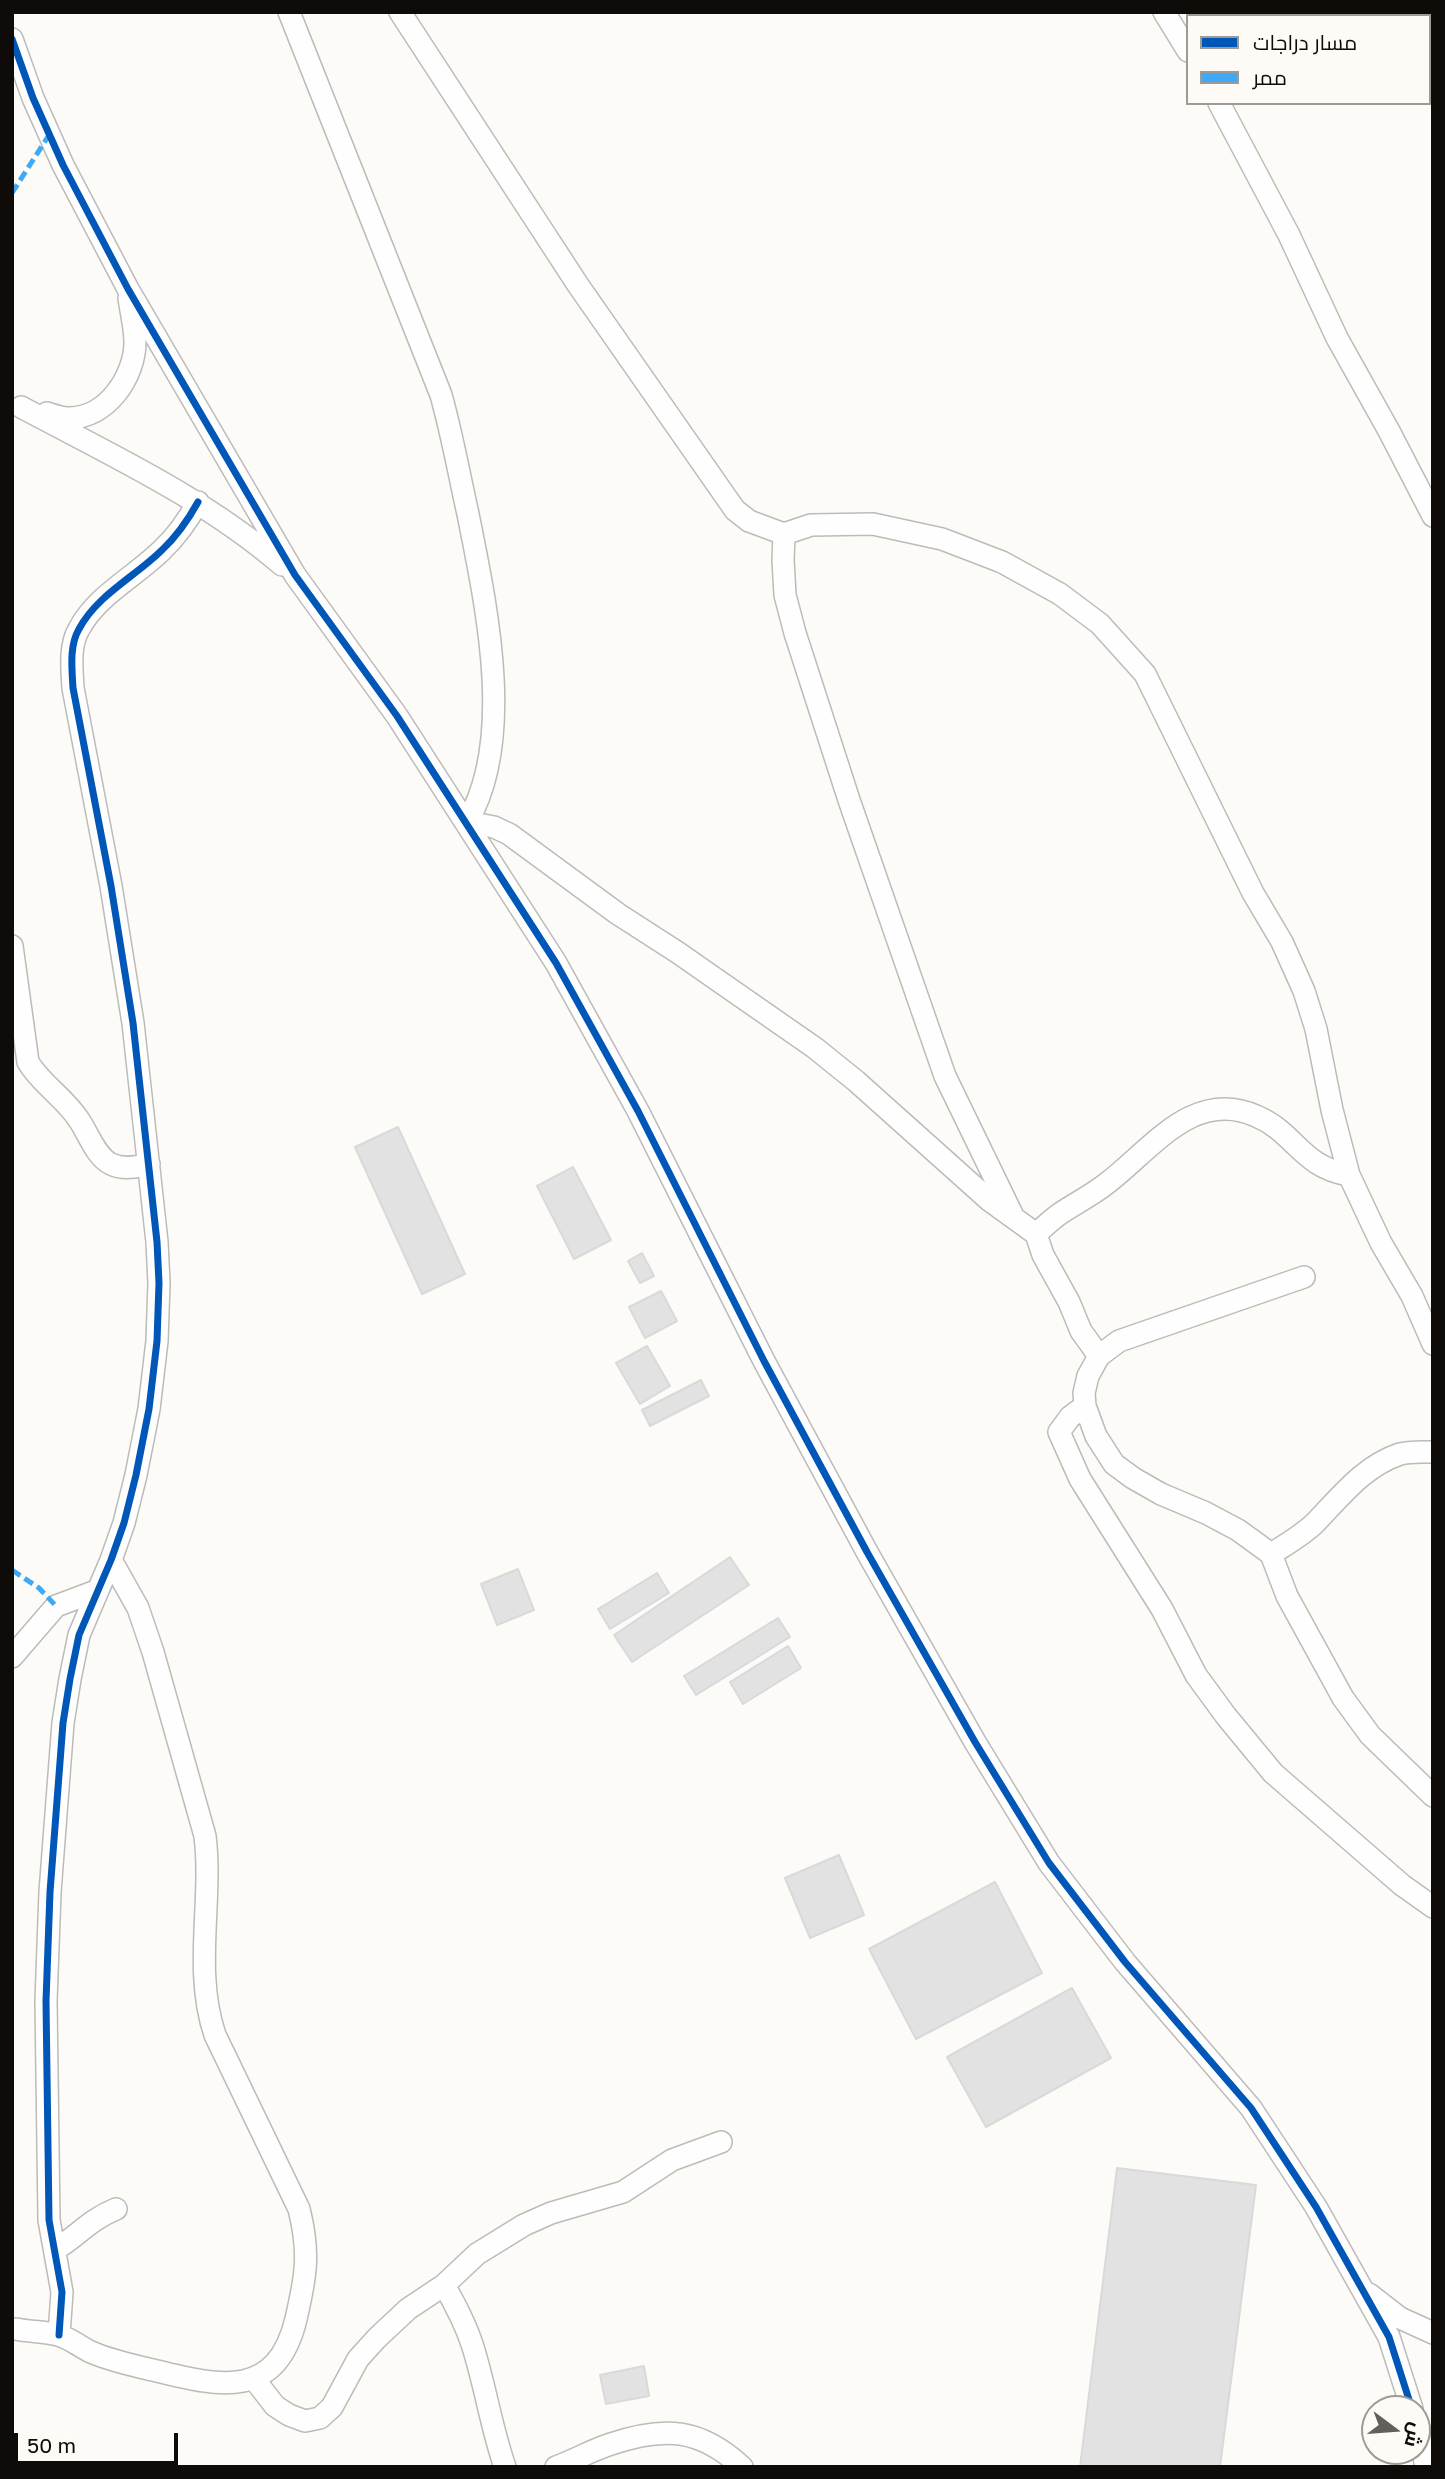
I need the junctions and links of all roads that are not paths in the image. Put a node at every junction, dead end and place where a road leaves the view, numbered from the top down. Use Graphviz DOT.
graph roads {
  1 [pos="289,12"];
  2 [pos="400,12"];
  3 [pos="1164,12"];
  4 [pos="12,39"];
  5 [pos="1186,48"];
  6 [pos="1220,105"];
  7 [pos="128,289"];
  8 [pos="16,405"];
  9 [pos="198,502"];
  10 [pos="1433,516"];
  11 [pos="784,534"];
  12 [pos="295,575"];
  13 [pos="467,822"];
  14 [pos="12,946"];
  15 [pos="149,1164"];
  16 [pos="1349,1175"];
  17 [pos="1013,1216"];
  18 [pos="1036,1234"];
  19 [pos="1304,1277"];
  20 [pos="1433,1344"];
  21 [pos="1099,1356"];
  22 [pos="1085,1405"];
  23 [pos="1433,1452"];
  24 [pos="1271,1554"];
  25 [pos="111,1560"];
  26 [pos="96,1591"];
  27 [pos="12,1657"];
  28 [pos="1433,1796"];
  29 [pos="1433,1907"];
  30 [pos="721,2141"];
  31 [pos="116,2209"];
  32 [pos="56,2249"];
  33 [pos="444,2284"];
  34 [pos="1358,2285"];
  35 [pos="16,2329"];
  36 [pos="1433,2333"];
  37 [pos="59,2335"];
  38 [pos="254,2379"];
  39 [pos="1408,2395"];
  40 [pos="505,2467"];
  41 [pos="556,2467"];
  42 [pos="742,2467"];
  1 -- 13 [label="street"];
  2 -- 11 [label="street"];
  3 -- 5 [label="street"];
  4 -- 7 [label="street"];
  6 -- 10 [label="street"];
  7 -- 8 [label="street"];
  7 -- 12 [label="street"];
  8 -- 9 [label="street"];
  9 -- 12 [label="street"];
  9 -- 15 [label="street"];
  11 -- 16 [label="street"];
  11 -- 17 [label="street"];
  12 -- 13 [label="street"];
  13 -- 17 [label="street"];
  13 -- 34 [label="street"];
  14 -- 15 [label="street"];
  15 -- 25 [label="street"];
  16 -- 18 [label="street"];
  16 -- 20 [label="street"];
  17 -- 18 [label="street"];
  18 -- 21 [label="street"];
  19 -- 21 [label="street"];
  21 -- 22 [label="street"];
  22 -- 24 [label="street"];
  22 -- 29 [label="street"];
  23 -- 24 [label="street"];
  24 -- 28 [label="street"];
  25 -- 26 [label="street"];
  25 -- 38 [label="street"];
  26 -- 27 [label="street"];
  26 -- 32 [label="street"];
  30 -- 33 [label="street"];
  31 -- 32 [label="street"];
  32 -- 37 [label="street"];
  33 -- 38 [label="street"];
  33 -- 40 [label="street"];
  34 -- 36 [label="street"];
  34 -- 39 [label="street"];
  35 -- 37 [label="street"];
  37 -- 38 [label="street"];
  41 -- 42 [label="street"];
}
